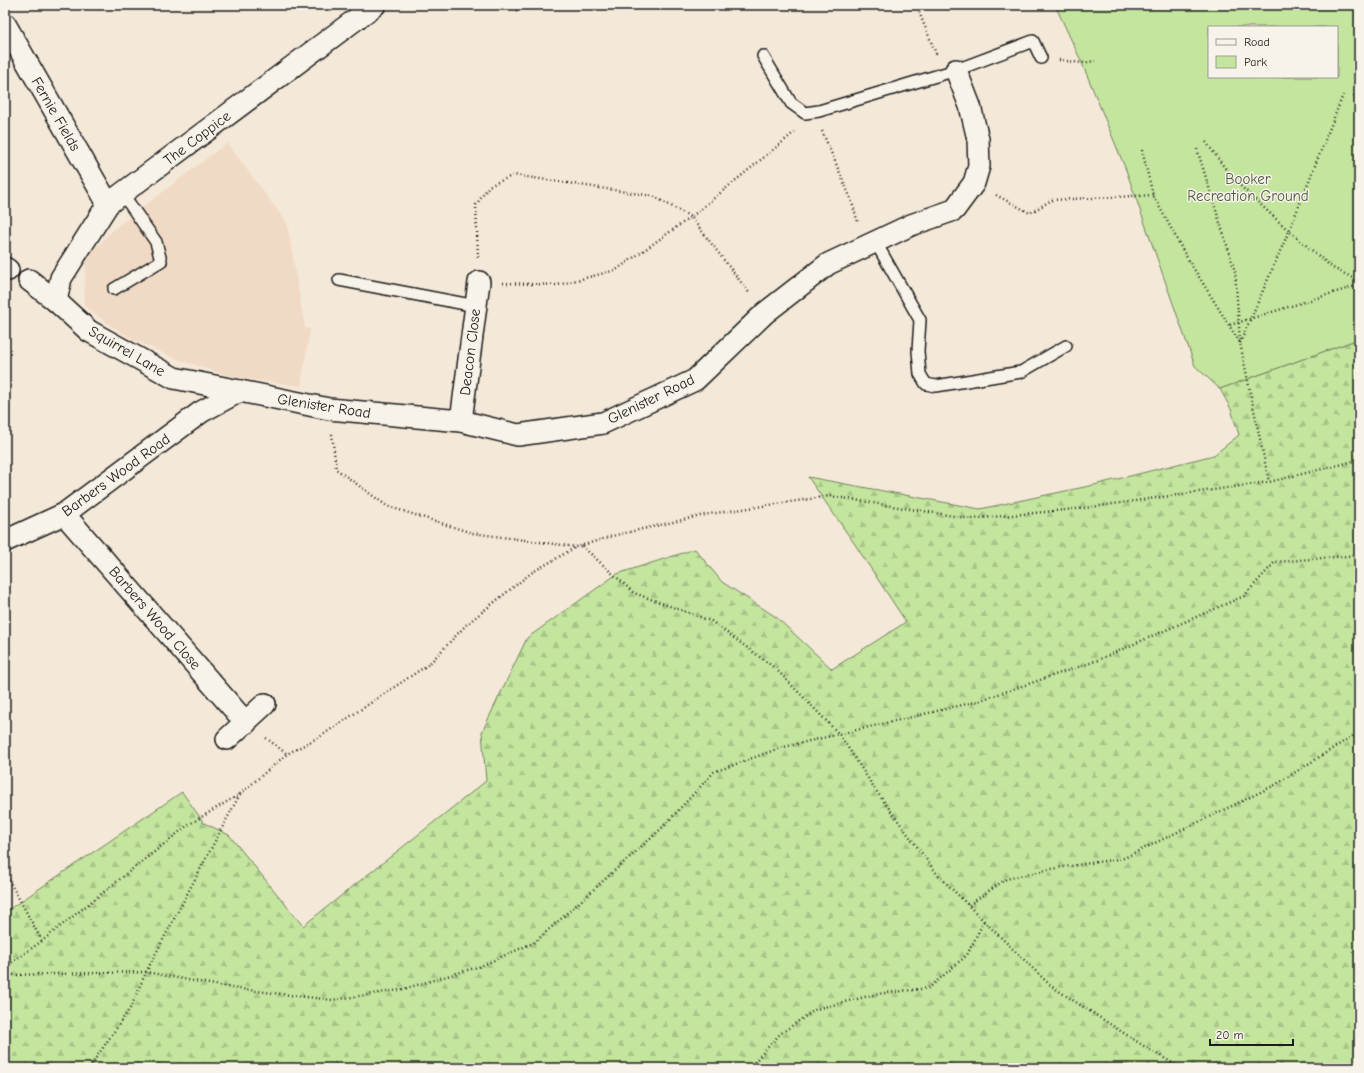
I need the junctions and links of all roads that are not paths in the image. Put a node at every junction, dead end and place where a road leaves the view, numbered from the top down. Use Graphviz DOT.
graph roads {
  1 [pos="375,5"];
  2 [pos="5,24"];
  3 [pos="763,56"];
  4 [pos="1041,58"];
  5 [pos="950,71"];
  6 [pos="115,199"];
  7 [pos="870,244"];
  8 [pos="29,280"];
  9 [pos="339,280"];
  10 [pos="479,282"];
  11 [pos="114,289"];
  12 [pos="56,301"];
  13 [pos="476,306"];
  14 [pos="1066,346"];
  15 [pos="240,392"];
  16 [pos="461,422"];
  17 [pos="64,514"];
  18 [pos="5,541"];
  19 [pos="265,704"];
  20 [pos="246,723"];
  21 [pos="226,739"];
  1 -- 6 [label="street, The Coppice"];
  2 -- 6 [label="street, Fernie Fields"];
  3 -- 5 [label="lane"];
  4 -- 5 [label="lane"];
  5 -- 7 [label="street, Glenister Road"];
  6 -- 11 [label="lane"];
  6 -- 12 [label="street, The Coppice"];
  7 -- 14 [label="lane"];
  7 -- 16 [label="street, Glenister Road"];
  8 -- 12 [label="street, Squirrel Lane"];
  9 -- 13 [label="lane"];
  10 -- 13 [label="street, Deacon Close"];
  12 -- 15 [label="street, Squirrel Lane"];
  13 -- 16 [label="street, Deacon Close"];
  15 -- 16 [label="street, Glenister Road"];
  15 -- 17 [label="street, Barbers Wood Road"];
  17 -- 18 [label="street, Barbers Wood Road"];
  17 -- 20 [label="street, Barbers Wood Close"];
  19 -- 20 [label="street"];
  20 -- 21 [label="street"];
}
